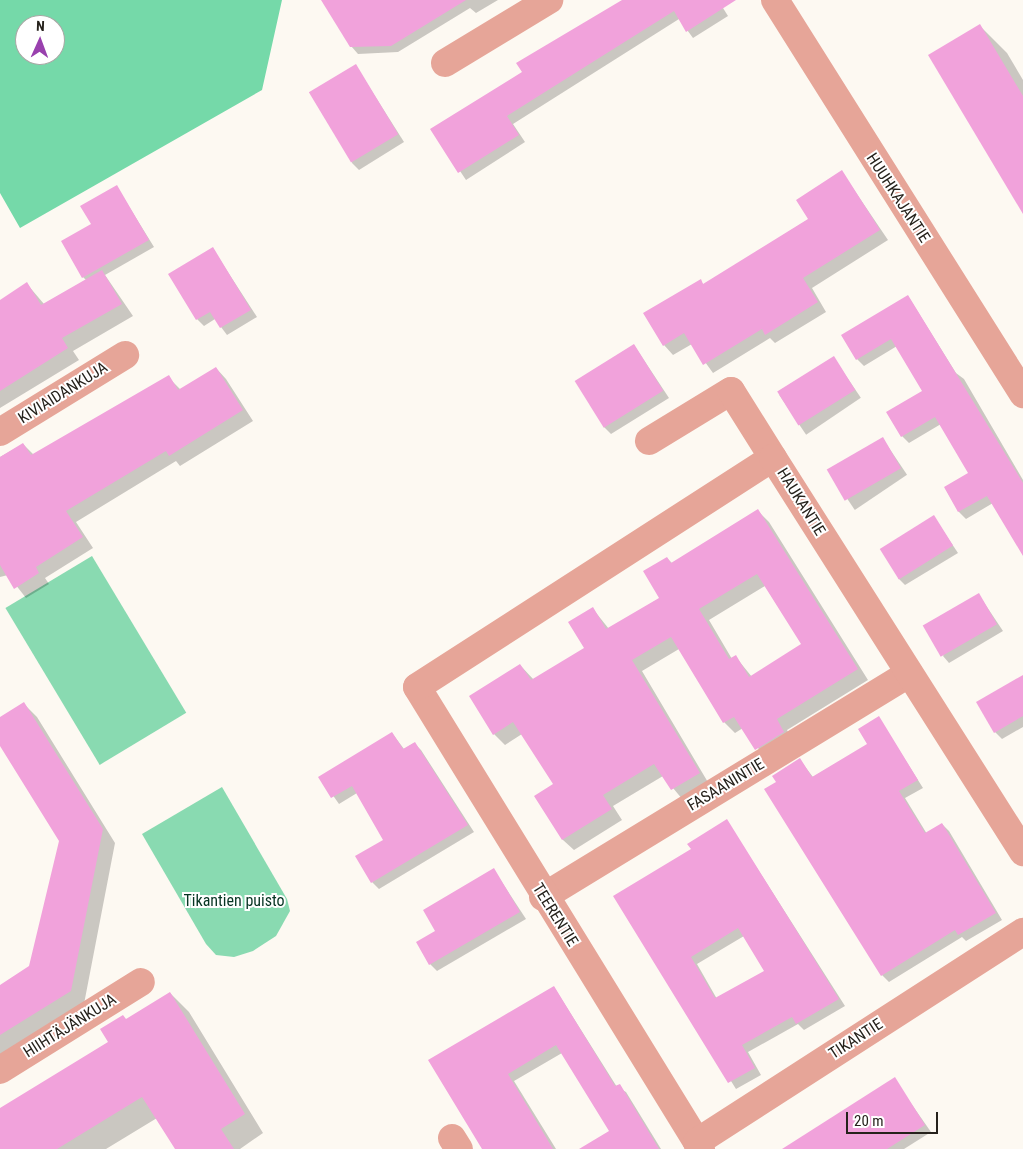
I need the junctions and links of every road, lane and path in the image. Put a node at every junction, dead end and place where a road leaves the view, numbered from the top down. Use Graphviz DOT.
graph roads {
  1 [pos="549,0"];
  2 [pos="775,0"];
  3 [pos="445,63"];
  4 [pos="125,355"];
  5 [pos="1023,394"];
  6 [pos="0,432"];
  7 [pos="649,441"];
  8 [pos="773,458"];
  9 [pos="909,674"];
  10 [pos="417,687"];
  11 [pos="1023,852"];
  12 [pos="544,897"];
  13 [pos="1023,932"];
  14 [pos="140,982"];
  15 [pos="0,1070"];
  16 [pos="699,1146"];
  1 -- 3 [label="street"];
  2 -- 5 [label="street, HUUHKAJANTIE"];
  4 -- 6 [label="street, KIVIAIDANKUJA"];
  7 -- 8 [label="street"];
  8 -- 9 [label="street, HAUKANTIE"];
  8 -- 10 [label="street, HAUKANTIE"];
  9 -- 11 [label="street, HAUKANTIE"];
  9 -- 12 [label="street, FASAANINTIE"];
  10 -- 12 [label="street, TEERENTIE"];
  12 -- 16 [label="street, TEERENTIE"];
  13 -- 16 [label="street, TIKANTIE"];
  14 -- 15 [label="street, HIIHTÄJÄNKUJA"];
}
